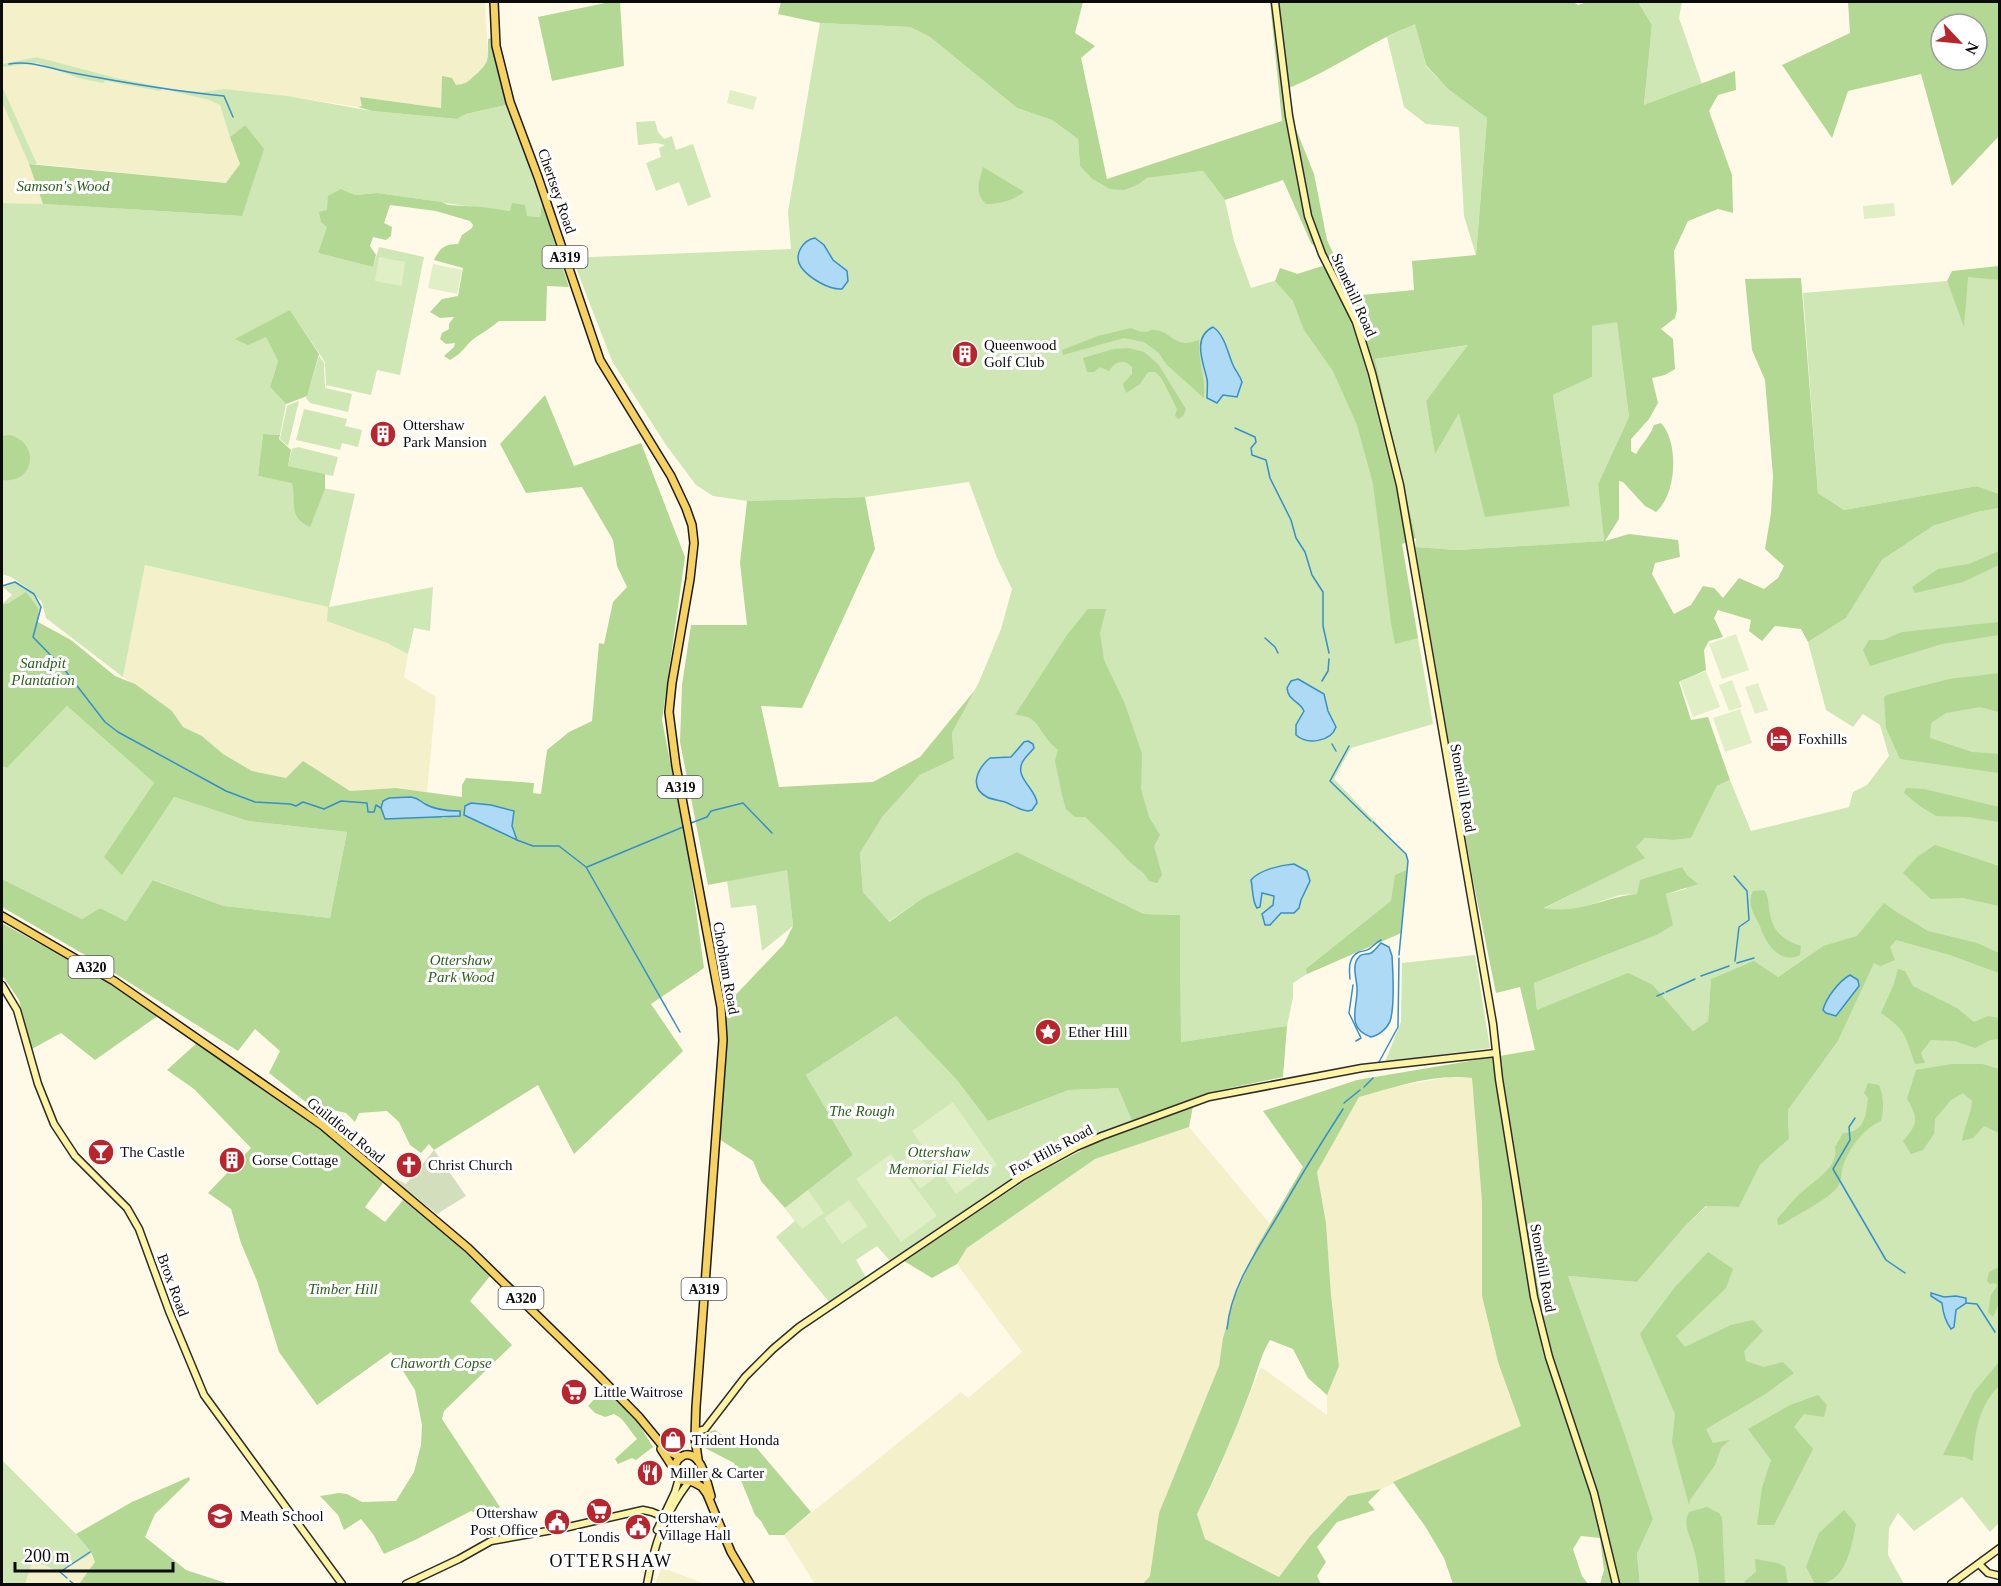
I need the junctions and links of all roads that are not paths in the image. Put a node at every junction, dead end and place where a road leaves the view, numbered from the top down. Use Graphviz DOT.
graph roads {
  1 [pos="494,2"];
  2 [pos="1275,2"];
  3 [pos="686,508"];
  4 [pos="2,916"];
  5 [pos="2,985"];
  6 [pos="1496,1053"];
  7 [pos="635,1414"];
  8 [pos="695,1435"];
  9 [pos="684,1456"];
  10 [pos="698,1459"];
  11 [pos="674,1470"];
  12 [pos="702,1470"];
  13 [pos="679,1479"];
  14 [pos="691,1483"];
  15 [pos="664,1517"];
  16 [pos="723,1533"];
  17 [pos="2000,1548"];
  18 [pos="1979,1564"];
  19 [pos="2000,1576"];
  20 [pos="342,1584"];
  21 [pos="406,1584"];
  22 [pos="647,1584"];
  23 [pos="750,1584"];
  24 [pos="1616,1584"];
  25 [pos="1951,1584"];
  1 -- 3 [label="main road, Chertsey Road / A319"];
  2 -- 6 [label="street, Stonehill Road"];
  3 -- 8 [label="main road, Chobham Road / A319"];
  4 -- 7 [label="main road, Guildford Road / A320"];
  5 -- 20 [label="street, Brox Road"];
  6 -- 8 [label="street, Fox Hills Road"];
  6 -- 24 [label="street, Stonehill Road"];
  7 -- 9 [label="main road, Guildford Road / A320"];
  7 -- 11 [label="main road, Guildford Road / A320"];
  8 -- 9 [label="main road, Chobham Road / A319"];
  8 -- 10 [label="main road, Chobham Road / A319"];
  9 -- 10 [label="main road"];
  9 -- 11 [label="main road"];
  10 -- 12 [label="main road"];
  11 -- 13 [label="main road"];
  12 -- 14 [label="main road"];
  12 -- 16 [label="main road"];
  13 -- 14 [label="main road"];
  13 -- 15 [label="street"];
  14 -- 15 [label="street"];
  14 -- 16 [label="main road"];
  15 -- 21 [label="street"];
  15 -- 22 [label="street"];
  16 -- 23 [label="main road"];
  17 -- 18 [label="street"];
  18 -- 19 [label="street"];
  18 -- 25 [label="street"];
}
